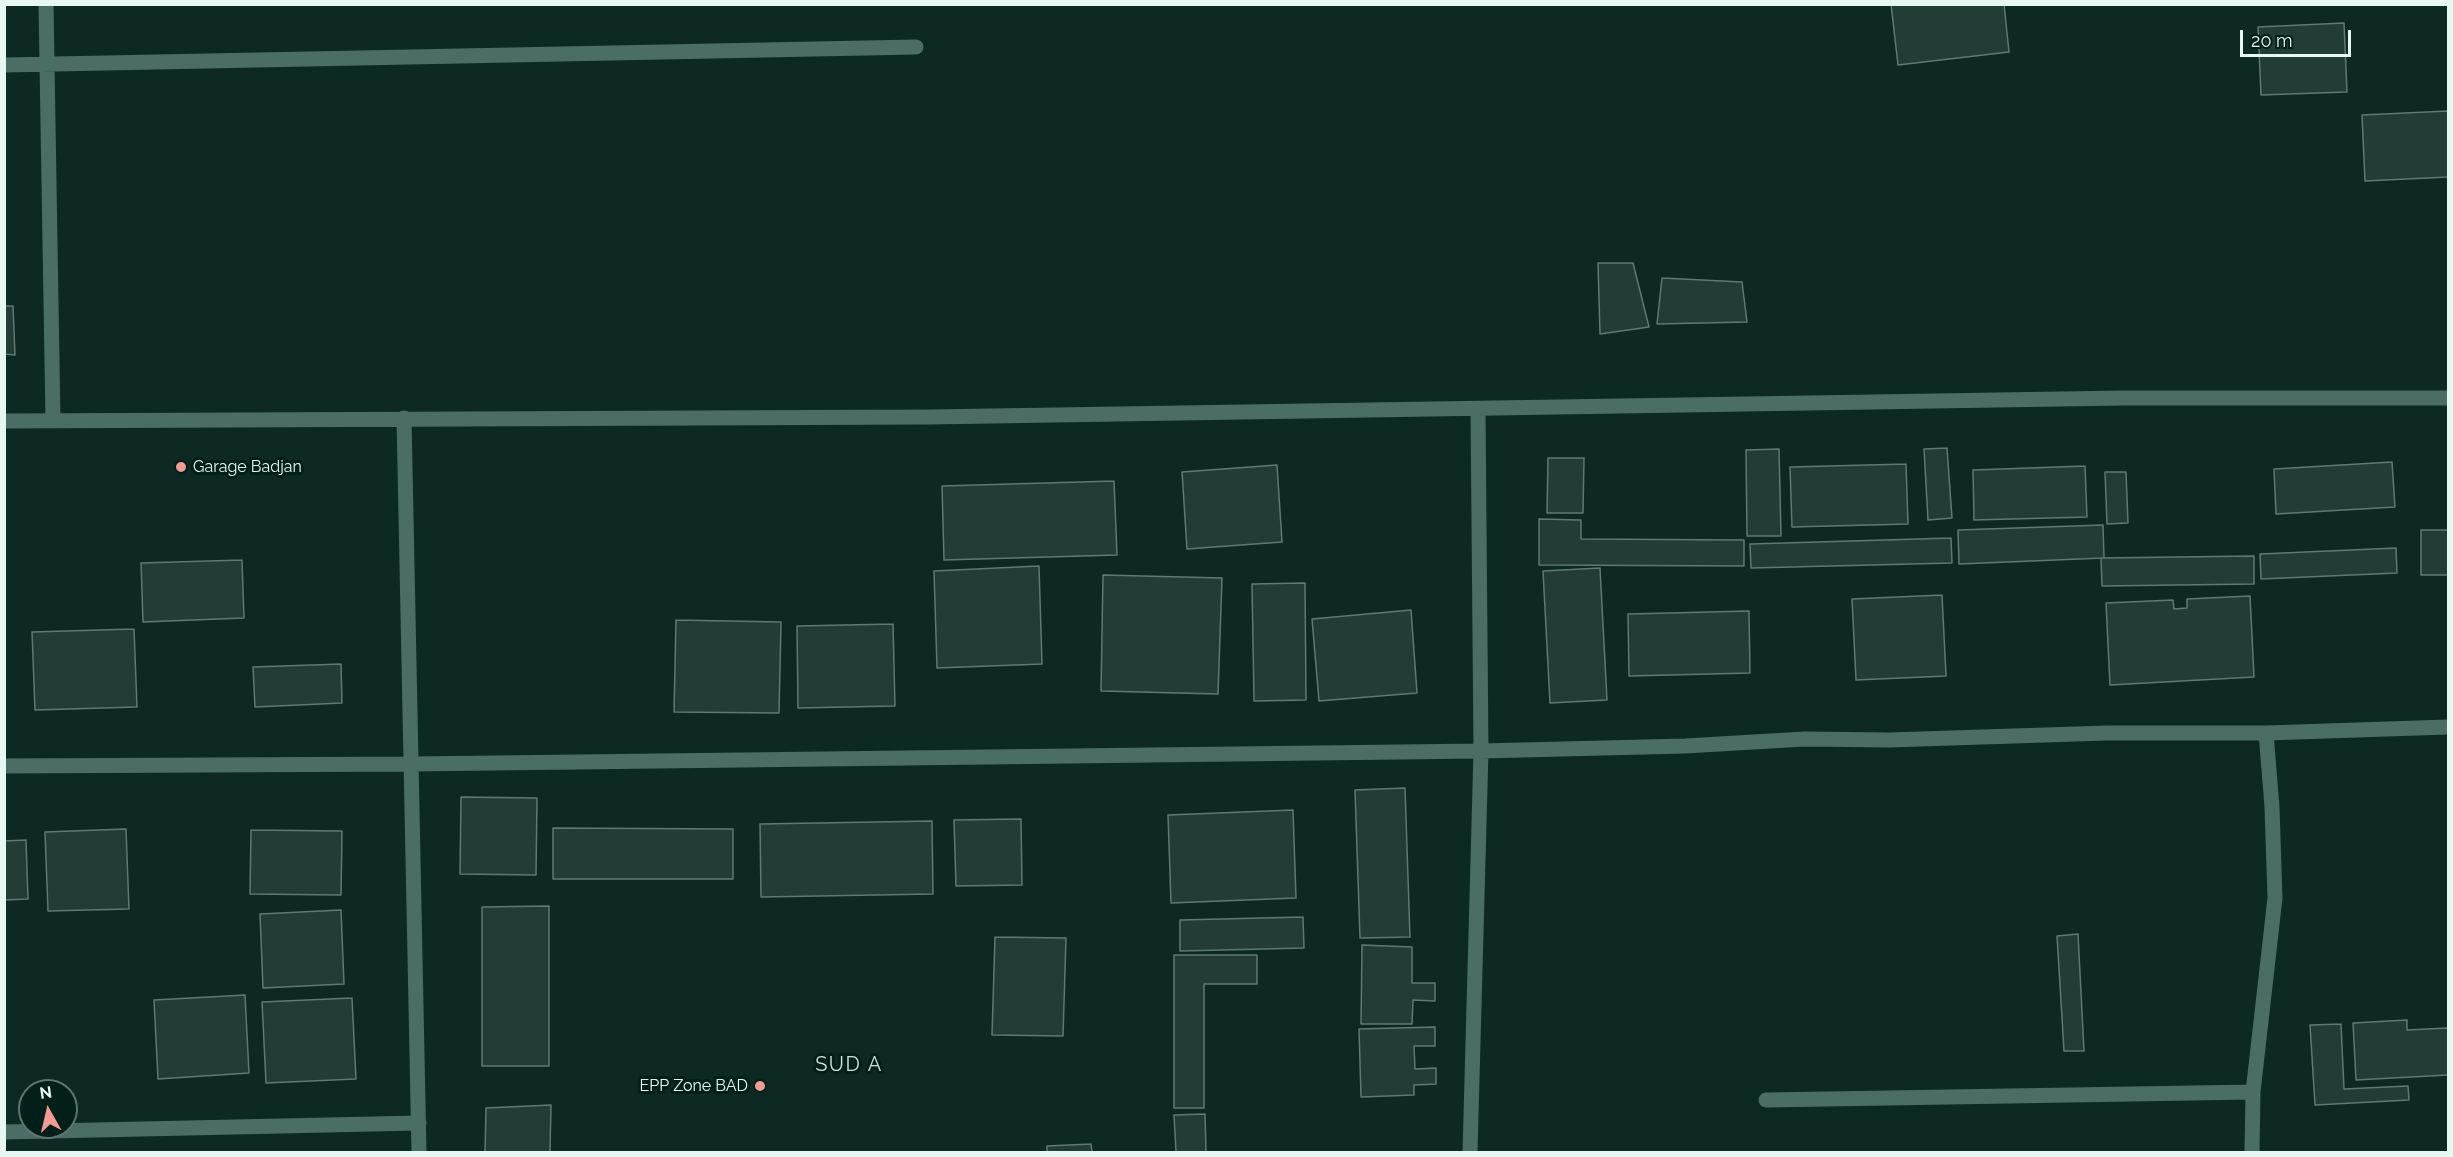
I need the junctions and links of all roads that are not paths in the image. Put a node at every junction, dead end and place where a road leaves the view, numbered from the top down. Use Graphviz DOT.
graph roads {
  1 [pos="45,4"];
  2 [pos="916,47"];
  3 [pos="4,65"];
  4 [pos="45,66"];
  5 [pos="2448,398"];
  6 [pos="1478,409"];
  7 [pos="404,418"];
  8 [pos="4,421"];
  9 [pos="53,421"];
  10 [pos="2448,727"];
  11 [pos="2265,733"];
  12 [pos="1481,751"];
  13 [pos="412,765"];
  14 [pos="4,766"];
  15 [pos="2253,1092"];
  16 [pos="1766,1100"];
  17 [pos="419,1123"];
  18 [pos="4,1132"];
  19 [pos="418,1152"];
  20 [pos="1470,1152"];
  21 [pos="2252,1152"];
  1 -- 4 [label="street"];
  2 -- 4 [label="street"];
  3 -- 4 [label="street"];
  4 -- 9 [label="street"];
  5 -- 6 [label="street"];
  6 -- 7 [label="street"];
  6 -- 12 [label="street"];
  7 -- 9 [label="street"];
  7 -- 13 [label="street"];
  8 -- 9 [label="street"];
  10 -- 11 [label="street"];
  11 -- 12 [label="street"];
  11 -- 15 [label="street"];
  12 -- 13 [label="street"];
  12 -- 20 [label="street"];
  13 -- 14 [label="street"];
  13 -- 17 [label="street"];
  15 -- 16 [label="street"];
  15 -- 21 [label="street"];
  17 -- 18 [label="street"];
  17 -- 19 [label="street"];
}
